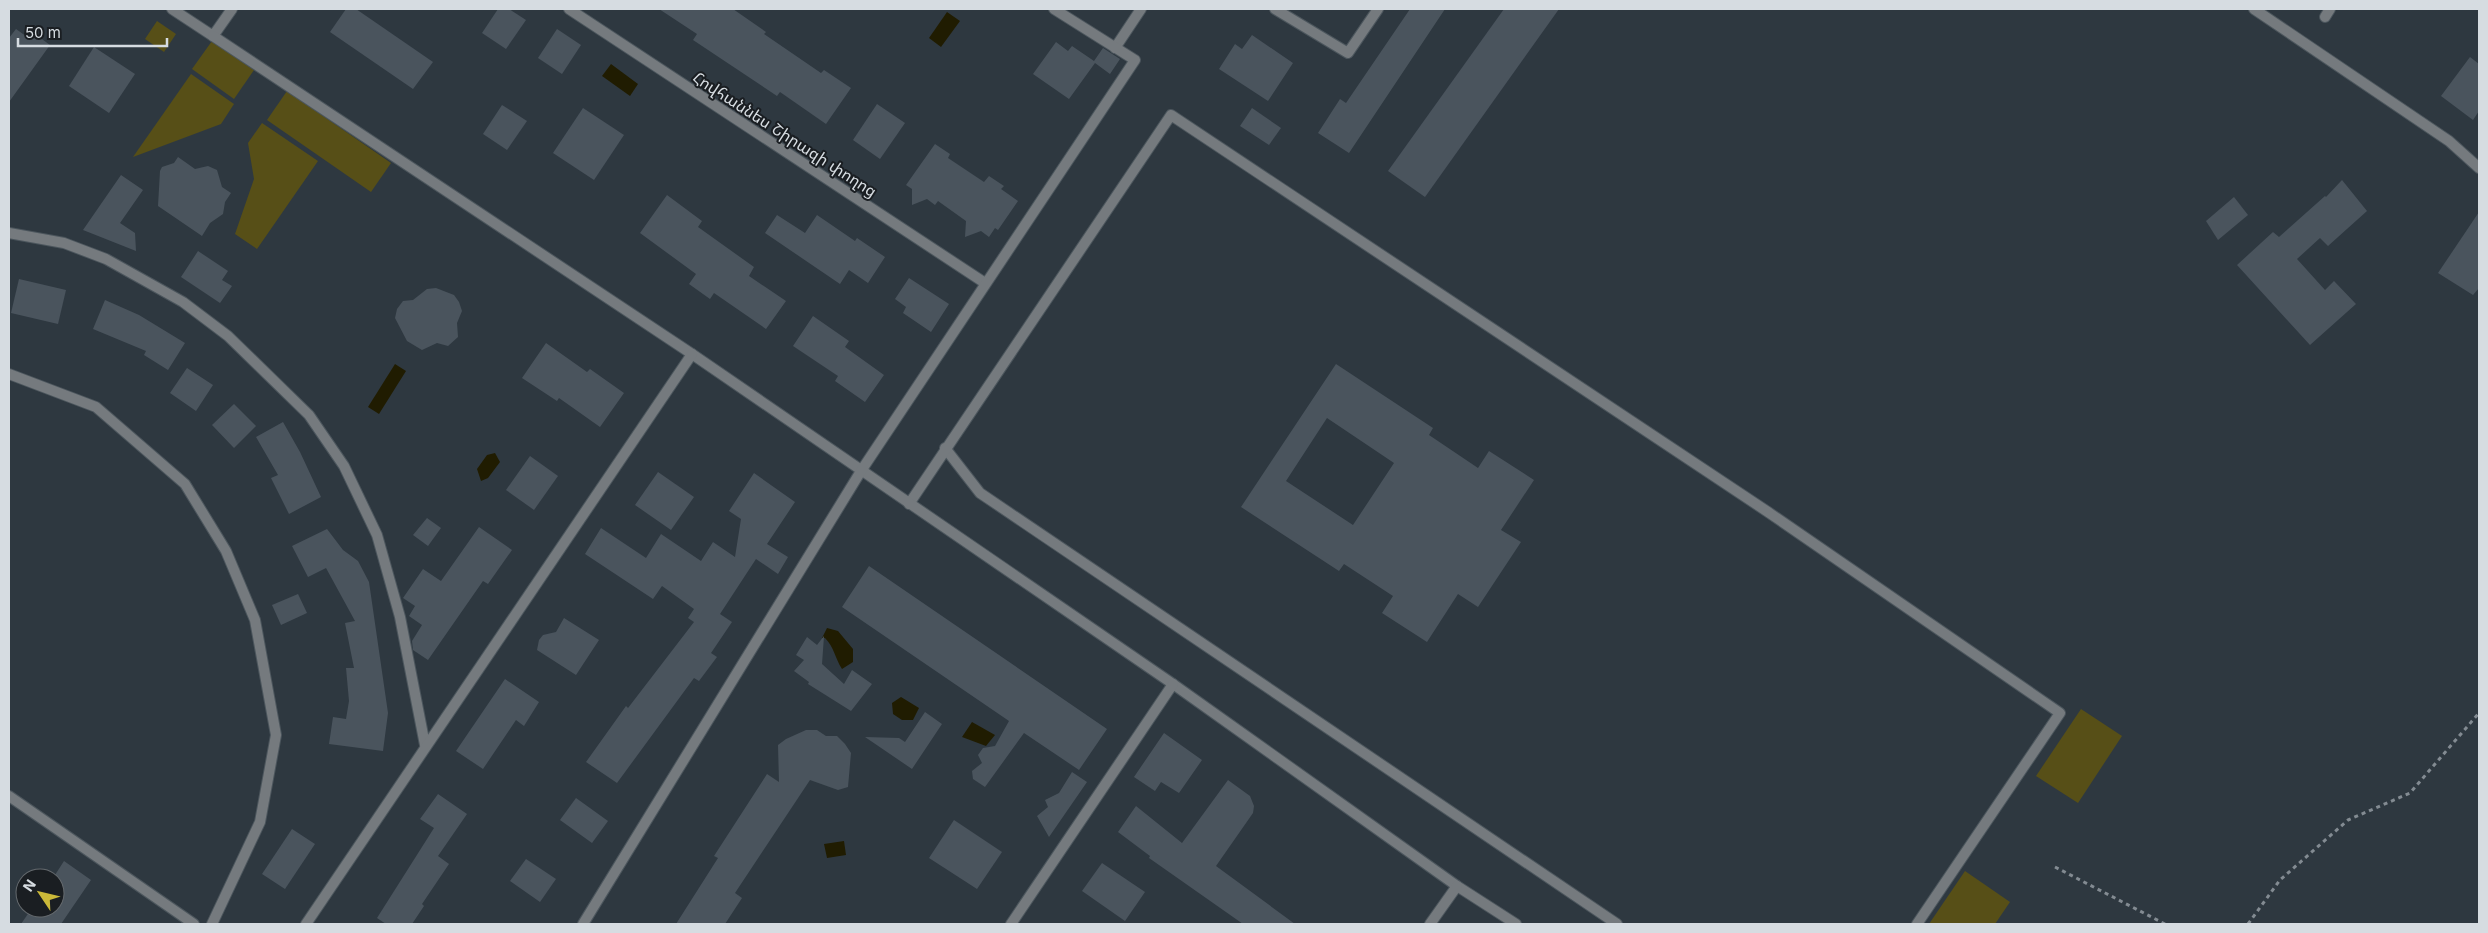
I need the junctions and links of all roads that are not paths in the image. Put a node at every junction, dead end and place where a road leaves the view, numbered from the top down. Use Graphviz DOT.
graph roads {
  1 [pos="172,9"];
  2 [pos="232,9"];
  3 [pos="569,9"];
  4 [pos="1054,9"];
  5 [pos="1141,9"];
  6 [pos="1275,9"];
  7 [pos="1378,9"];
  8 [pos="2254,9"];
  9 [pos="213,36"];
  10 [pos="1115,48"];
  11 [pos="2479,168"];
  12 [pos="9,233"];
  13 [pos="985,283"];
  14 [pos="692,354"];
  15 [pos="9,374"];
  16 [pos="946,448"];
  17 [pos="861,471"];
  18 [pos="909,504"];
  19 [pos="1172,684"];
  20 [pos="425,745"];
  21 [pos="9,796"];
  22 [pos="1457,886"];
  23 [pos="194,924"];
  24 [pos="212,924"];
  25 [pos="306,924"];
  26 [pos="584,924"];
  27 [pos="1010,924"];
  28 [pos="1430,924"];
  29 [pos="1516,924"];
  30 [pos="1617,924"];
  31 [pos="1917,924"];
  1 -- 9 [label="street"];
  2 -- 9 [label="street"];
  3 -- 13 [label="street, Հովհաննես Շիրազի փողոց"];
  4 -- 10 [label="street"];
  5 -- 10 [label="street"];
  6 -- 7 [label="street"];
  8 -- 11 [label="street"];
  9 -- 14 [label="street"];
  10 -- 13 [label="street"];
  12 -- 20 [label="street"];
  13 -- 17 [label="street"];
  14 -- 17 [label="street"];
  14 -- 20 [label="street"];
  15 -- 24 [label="street"];
  16 -- 18 [label="street"];
  16 -- 30 [label="street"];
  16 -- 31 [label="street"];
  17 -- 18 [label="street"];
  17 -- 26 [label="street"];
  18 -- 19 [label="street"];
  19 -- 22 [label="street"];
  19 -- 27 [label="street"];
  20 -- 25 [label="street"];
  21 -- 23 [label="street"];
  22 -- 28 [label="street"];
  22 -- 29 [label="street"];
}
